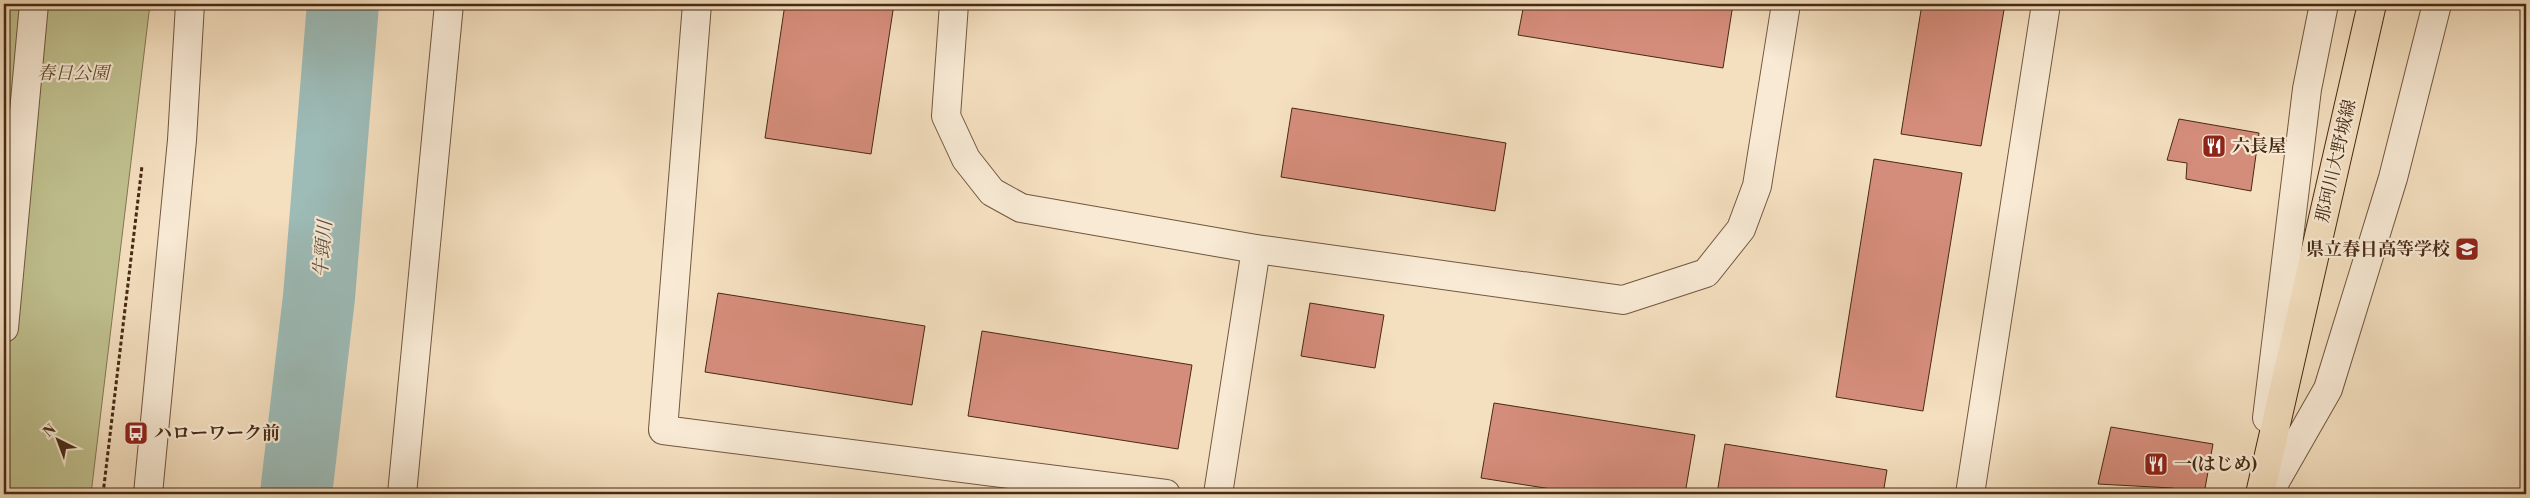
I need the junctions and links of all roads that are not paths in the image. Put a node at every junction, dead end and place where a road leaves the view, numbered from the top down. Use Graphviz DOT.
graph roads {
  1 [pos="34,4"];
  2 [pos="190,4"];
  3 [pos="449,4"];
  4 [pos="697,4"];
  5 [pos="954,4"];
  6 [pos="1786,4"];
  7 [pos="2046,4"];
  8 [pos="2324,4"];
  9 [pos="2372,4"];
  10 [pos="2437,4"];
  11 [pos="1256,249"];
  12 [pos="4,328"];
  13 [pos="148,494"];
  14 [pos="402,494"];
  15 [pos="1166,494"];
  16 [pos="1218,494"];
  17 [pos="1970,494"];
  18 [pos="2259,494"];
  19 [pos="2268,494"];
  1 -- 12 [label="street"];
  2 -- 13 [label="street"];
  3 -- 14 [label="street"];
  4 -- 15 [label="street"];
  5 -- 11 [label="street"];
  6 -- 11 [label="street"];
  7 -- 17 [label="street"];
  8 -- 18 [label="street"];
  9 -- 18 [label="main road, 那珂川大野城線"];
  10 -- 19 [label="street"];
  11 -- 16 [label="street"];
}
